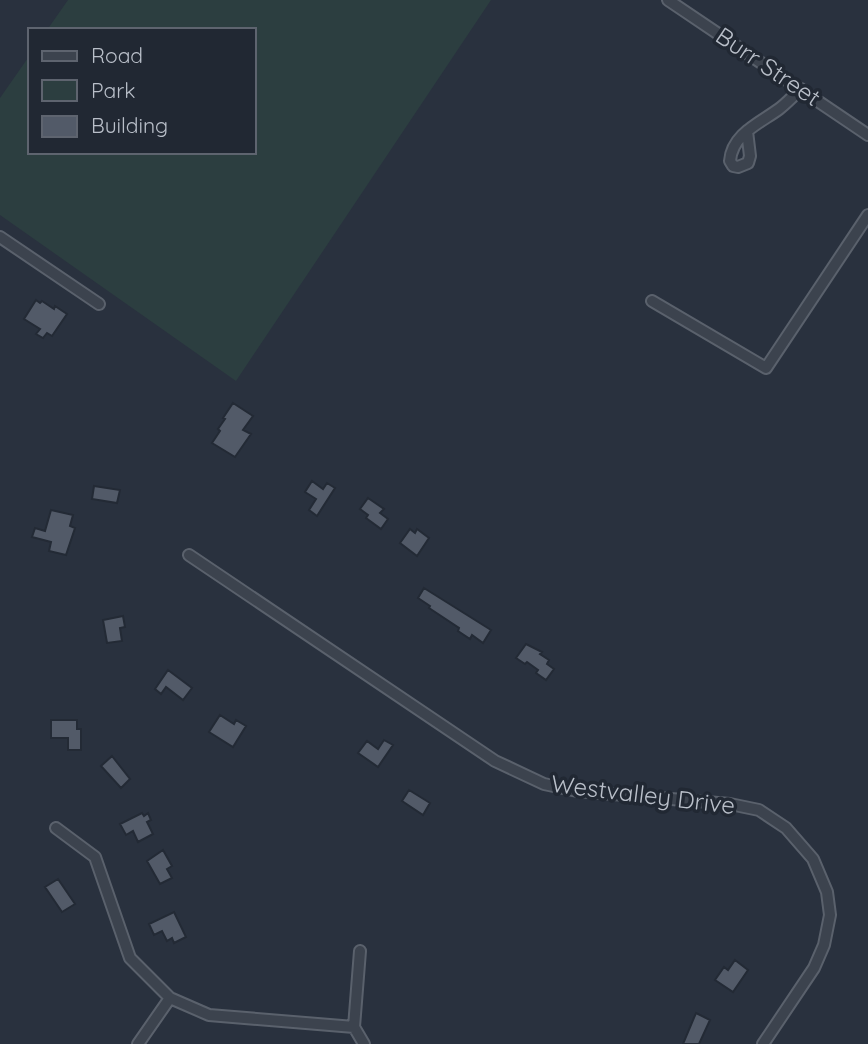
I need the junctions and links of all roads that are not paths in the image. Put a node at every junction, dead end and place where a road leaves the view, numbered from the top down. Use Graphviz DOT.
graph roads {
  1 [pos="668,0"];
  2 [pos="801,89"];
  3 [pos="747,131"];
  4 [pos="868,135"];
  5 [pos="868,215"];
  6 [pos="0,237"];
  7 [pos="652,301"];
  8 [pos="99,304"];
  9 [pos="189,555"];
  10 [pos="56,828"];
  11 [pos="360,951"];
  12 [pos="170,998"];
  13 [pos="354,1027"];
  14 [pos="138,1044"];
  15 [pos="364,1044"];
  16 [pos="763,1044"];
  1 -- 2 [label="street, Burr Street"];
  2 -- 3 [label="street"];
  2 -- 4 [label="street, Burr Street"];
  5 -- 7 [label="street"];
  6 -- 8 [label="street"];
  9 -- 16 [label="street, Westvalley Drive"];
  10 -- 12 [label="street"];
  11 -- 13 [label="street"];
  12 -- 13 [label="street"];
  12 -- 14 [label="street"];
  13 -- 15 [label="street"];
}
